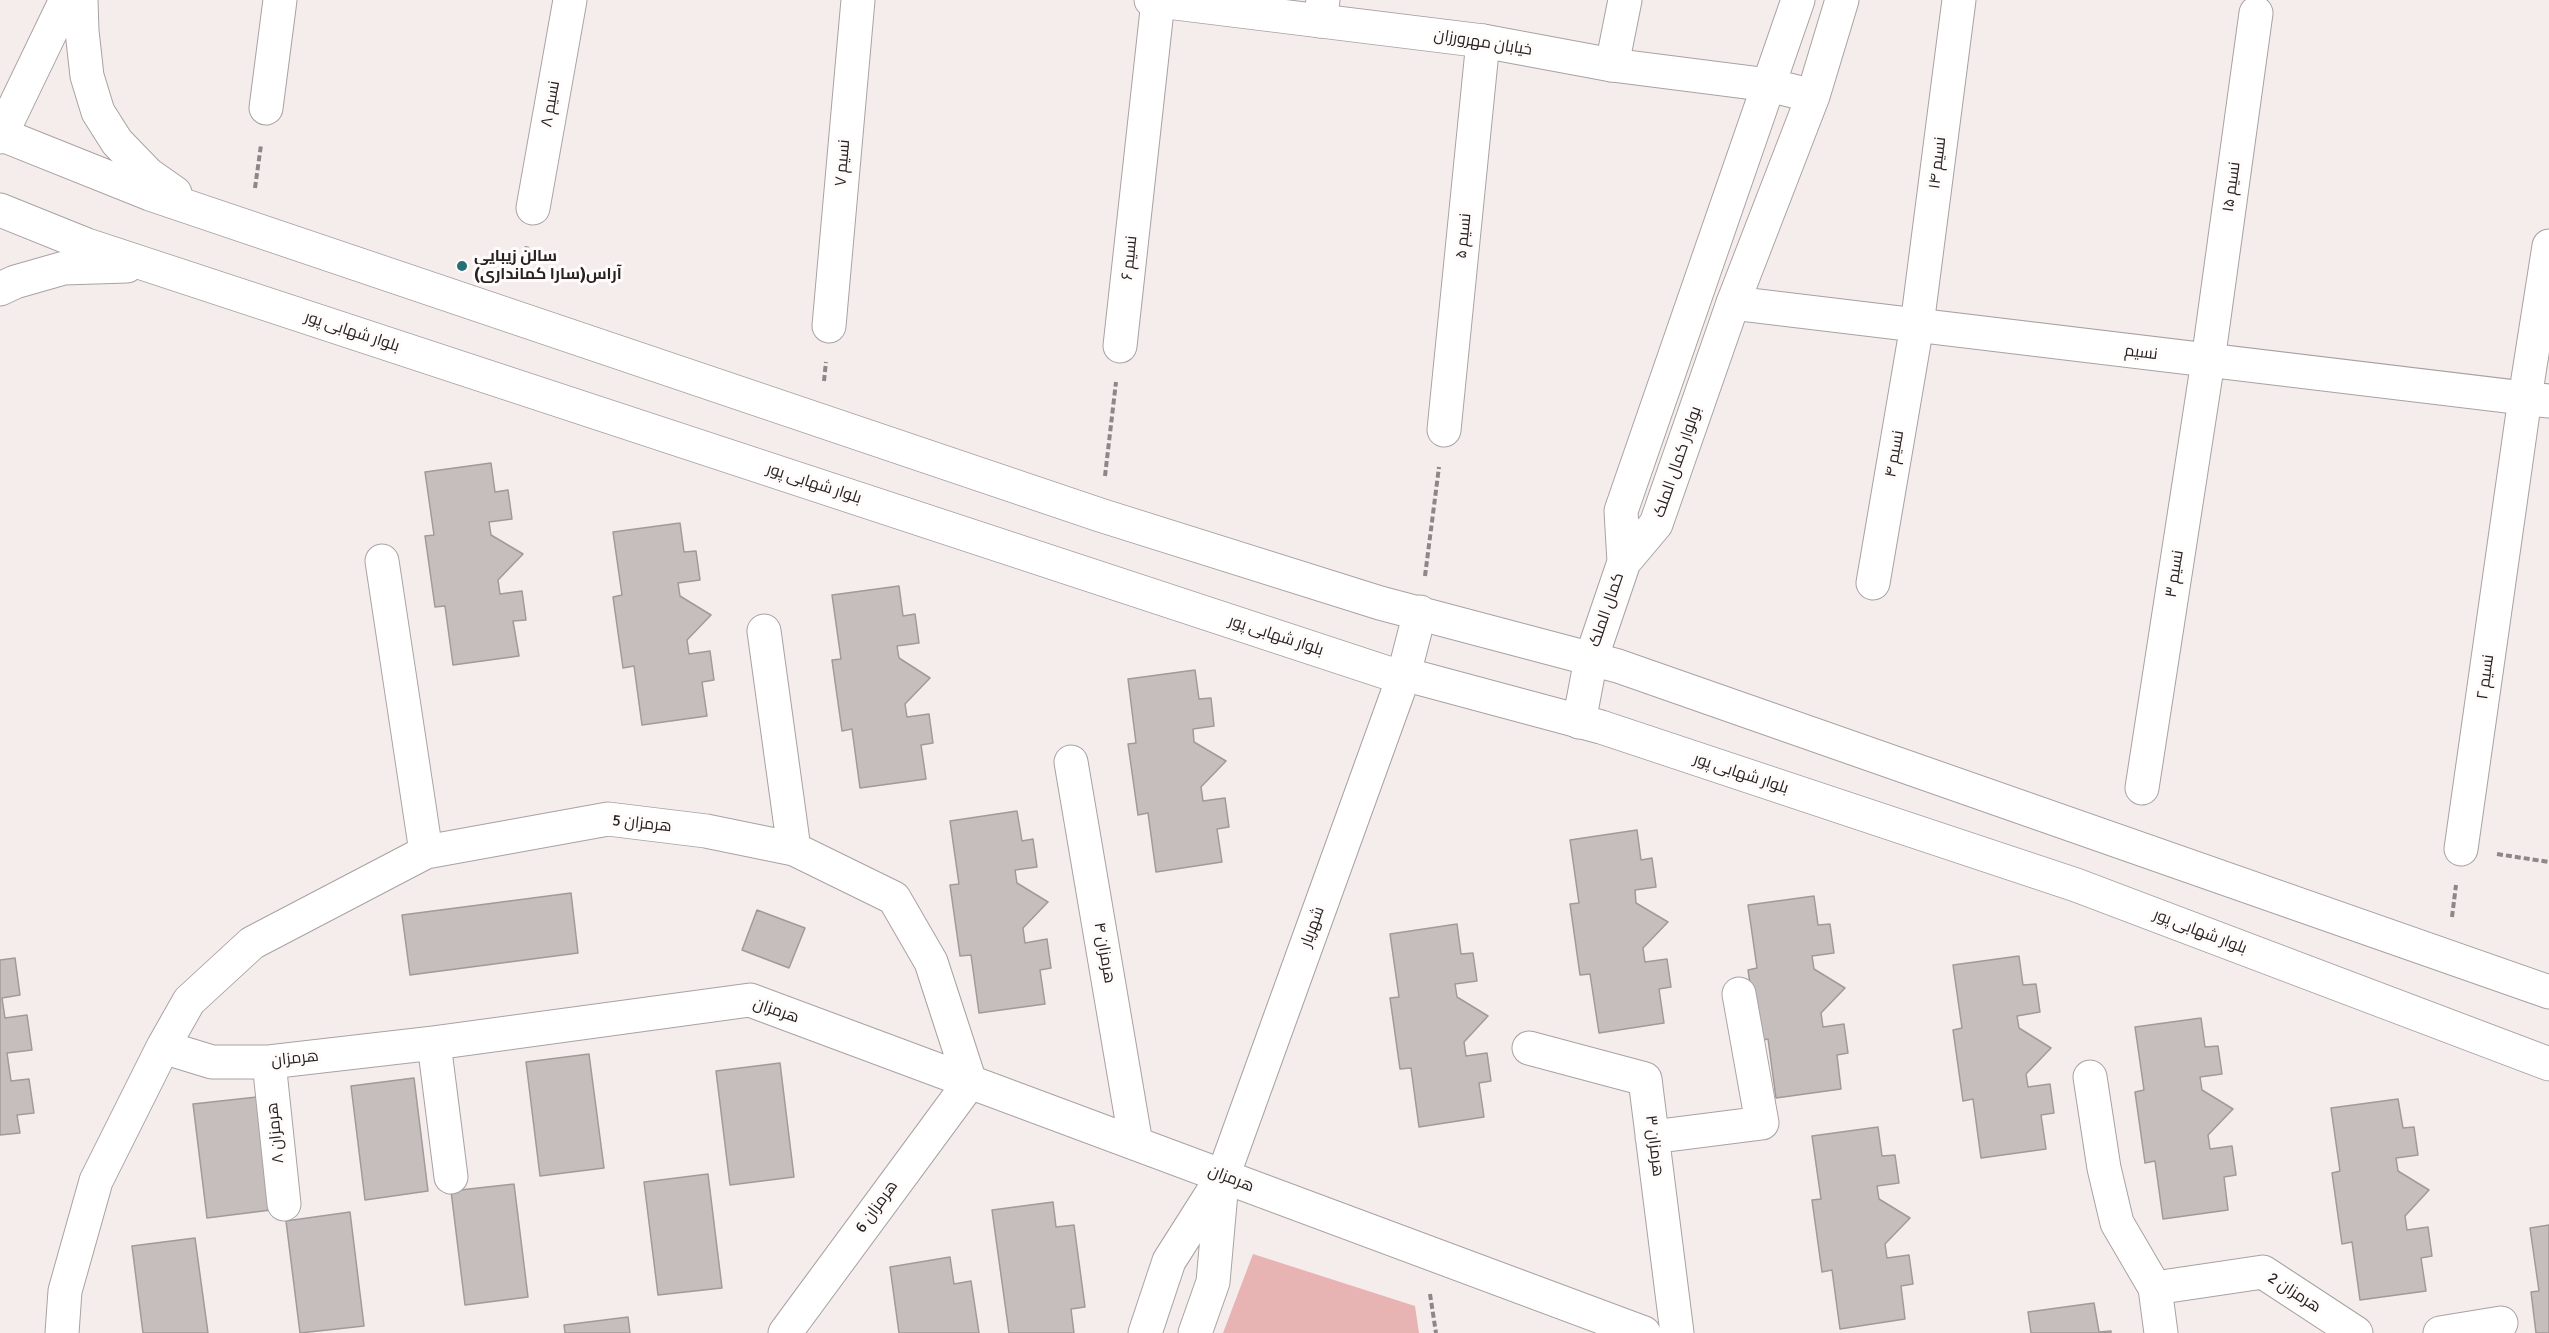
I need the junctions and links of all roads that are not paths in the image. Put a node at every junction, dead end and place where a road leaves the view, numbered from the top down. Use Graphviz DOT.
graph roads {
  1 [pos="66,0"];
  2 [pos="81,0"];
  3 [pos="280,0"];
  4 [pos="570,0"];
  5 [pos="858,0"];
  6 [pos="1154,0"];
  7 [pos="1625,0"];
  8 [pos="1798,0"];
  9 [pos="1842,0"];
  10 [pos="1959,0"];
  11 [pos="1322,11"];
  12 [pos="2256,13"];
  13 [pos="1483,41"];
  14 [pos="1612,64"];
  15 [pos="1769,85"];
  16 [pos="1813,96"];
  17 [pos="266,108"];
  18 [pos="0,135"];
  19 [pos="533,207"];
  20 [pos="0,210"];
  21 [pos="198,210"];
  22 [pos="2549,246"];
  23 [pos="148,265"];
  24 [pos="0,289"];
  25 [pos="1733,303"];
  26 [pos="1917,325"];
  27 [pos="829,326"];
  28 [pos="1120,346"];
  29 [pos="2208,361"];
  30 [pos="2537,400"];
  31 [pos="1444,430"];
  32 [pos="382,561"];
  33 [pos="1624,562"];
  34 [pos="1873,583"];
  35 [pos="1420,612"];
  36 [pos="764,631"];
  37 [pos="1591,659"];
  38 [pos="1403,678"];
  39 [pos="1579,722"];
  40 [pos="1071,762"];
  41 [pos="2142,788"];
  42 [pos="794,849"];
  43 [pos="2461,849"];
  44 [pos="426,852"];
  45 [pos="2549,992"];
  46 [pos="1739,994"];
  47 [pos="434,1043"];
  48 [pos="163,1047"];
  49 [pos="1529,1048"];
  50 [pos="269,1062"];
  51 [pos="2549,1064"];
  52 [pos="2090,1077"];
  53 [pos="969,1082"];
  54 [pos="1652,1137"];
  55 [pos="1136,1144"];
  56 [pos="1222,1176"];
  57 [pos="451,1177"];
  58 [pos="284,1204"];
  59 [pos="2155,1288"];
  60 [pos="2501,1323"];
  61 [pos="62,1333"];
  62 [pos="784,1333"];
  63 [pos="1145,1333"];
  64 [pos="1195,1333"];
  65 [pos="1644,1333"];
  66 [pos="1677,1333"];
  67 [pos="2162,1333"];
  68 [pos="2356,1333"];
  69 [pos="2440,1333"];
  1 -- 18 [label="street"];
  2 -- 21 [label="street"];
  3 -- 17 [label="street"];
  4 -- 19 [label="street, نسیم ۸"];
  5 -- 27 [label="street, نسیم ۷"];
  6 -- 11 [label="street, خیابان مهرورزان"];
  6 -- 28 [label="street, نسیم ۶"];
  7 -- 14 [label="street"];
  8 -- 15 [label="street"];
  9 -- 16 [label="street, بولوار کمال الملک"];
  10 -- 26 [label="street, نسیم ۱۴"];
  11 -- 13 [label="street, خیابان مهرورزان"];
  12 -- 29 [label="street, نسیم ۱۵"];
  13 -- 14 [label="street, خیابان مهرورزان"];
  13 -- 31 [label="street, نسیم ۵"];
  14 -- 15 [label="street, خیابان مهرورزان"];
  15 -- 16 [label="street, خیابان مهرورزان"];
  15 -- 33 [label="street"];
  16 -- 25 [label="street, بولوار کمال الملک"];
  18 -- 21 [label="street"];
  20 -- 23 [label="street, بلوار شهابی پور"];
  21 -- 35 [label="street"];
  22 -- 30 [label="street, نسیم ۲"];
  23 -- 24 [label="street"];
  23 -- 38 [label="street, بلوار شهابی پور"];
  25 -- 26 [label="street, نسیم"];
  25 -- 33 [label="street, بولوار کمال الملک"];
  26 -- 29 [label="street, نسیم"];
  26 -- 34 [label="street, نسیم ۴"];
  29 -- 30 [label="street, نسیم"];
  29 -- 41 [label="street, نسیم ۳"];
  30 -- 43 [label="street, نسیم ۲"];
  32 -- 44 [label="street"];
  33 -- 37 [label="street, کمال الملک"];
  35 -- 37 [label="street"];
  35 -- 38 [label="street, شهریار"];
  36 -- 42 [label="street"];
  37 -- 39 [label="street, کمال الملک"];
  37 -- 45 [label="street"];
  38 -- 39 [label="street, بلوار شهابی پور"];
  38 -- 56 [label="street, شهریار"];
  39 -- 51 [label="street, بلوار شهابی پور"];
  40 -- 55 [label="street, هرمزان ۴"];
  42 -- 44 [label="street, هرمزان 5"];
  42 -- 53 [label="street, هرمزان 5"];
  44 -- 48 [label="street, هرمزان 5"];
  46 -- 54 [label="street"];
  47 -- 50 [label="street, هرمزان"];
  47 -- 53 [label="street, هرمزان"];
  47 -- 57 [label="street"];
  48 -- 50 [label="street, هرمزان"];
  48 -- 61 [label="street"];
  49 -- 54 [label="street, هرمزان ۳"];
  50 -- 58 [label="street, هرمزان ۸"];
  52 -- 59 [label="street"];
  53 -- 55 [label="street, هرمزان"];
  53 -- 62 [label="street, هرمزان 6"];
  54 -- 66 [label="street, هرمزان ۳"];
  55 -- 56 [label="street, هرمزان"];
  56 -- 63 [label="street, شهریار"];
  56 -- 64 [label="street, شهریار"];
  56 -- 65 [label="street, هرمزان"];
  59 -- 67 [label="street"];
  59 -- 68 [label="street, هرمزان 2"];
  60 -- 69 [label="street"];
}
